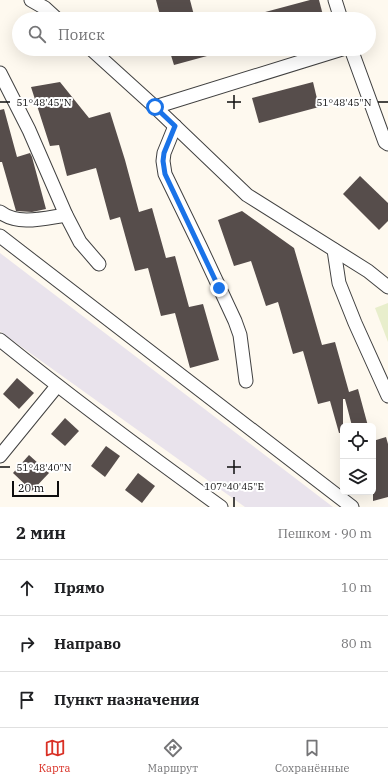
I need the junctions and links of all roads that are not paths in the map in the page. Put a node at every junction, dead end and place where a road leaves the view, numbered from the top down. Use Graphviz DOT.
graph roads {
  1 [pos="31,0"];
  2 [pos="335,0"];
  3 [pos="49,12"];
  4 [pos="339,12"];
  5 [pos="99,56"];
  6 [pos="319,56"];
  7 [pos="354,56"];
  8 [pos="0,73"];
  9 [pos="155,107"];
  10 [pos="175,126"];
  11 [pos="388,144"];
  12 [pos="0,212"];
  13 [pos="66,215"];
  14 [pos="0,236"];
  15 [pos="334,250"];
  16 [pos="99,264"];
  17 [pos="388,287"];
  18 [pos="0,340"];
  19 [pos="246,381"];
  20 [pos="57,386"];
  21 [pos="388,396"];
  22 [pos="0,456"];
  23 [pos="221,507"];
  24 [pos="352,507"];
  1 -- 3 [label="street"];
  2 -- 4 [label="street"];
  5 -- 9 [label="street"];
  6 -- 9 [label="street"];
  7 -- 11 [label="street"];
  8 -- 13 [label="street"];
  9 -- 10 [label="street"];
  10 -- 15 [label="street"];
  10 -- 19 [label="street"];
  12 -- 13 [label="street"];
  13 -- 16 [label="street"];
  14 -- 24 [label="street"];
  15 -- 17 [label="street"];
  15 -- 21 [label="street"];
  18 -- 20 [label="street"];
  20 -- 22 [label="street"];
  20 -- 23 [label="street"];
}
